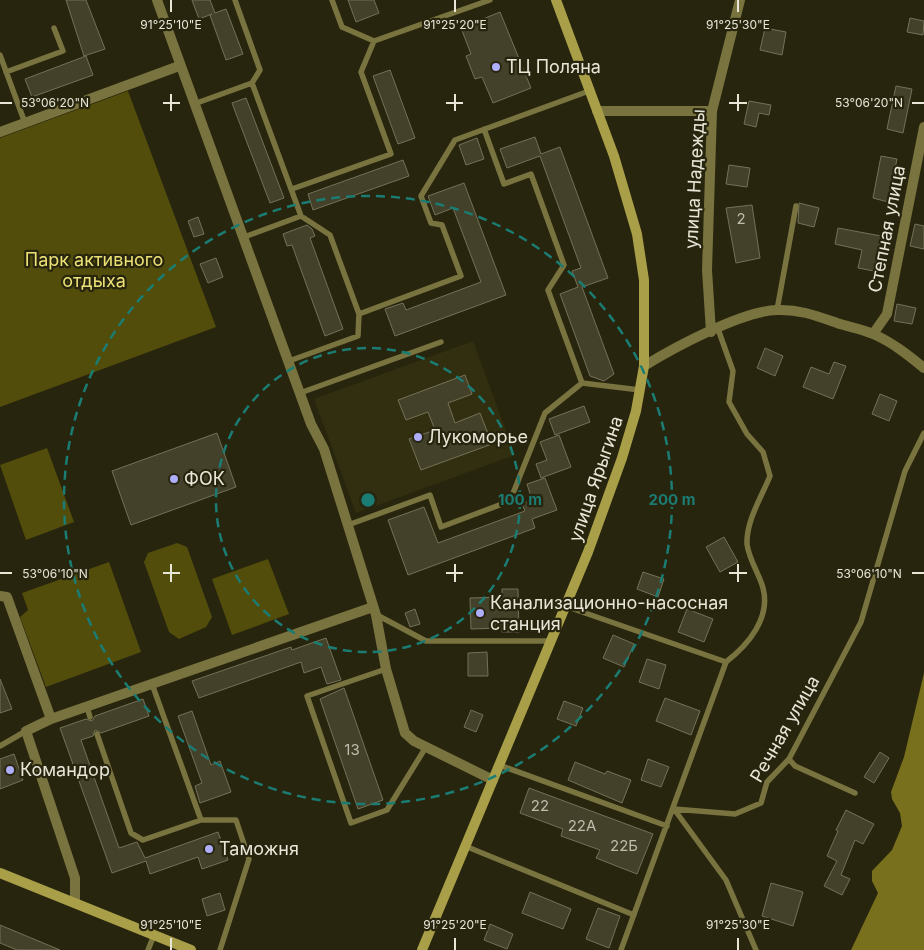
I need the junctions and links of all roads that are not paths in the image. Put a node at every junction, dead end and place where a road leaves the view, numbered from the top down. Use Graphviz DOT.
graph roads {
  1 [pos="157,0"];
  2 [pos="235,0"];
  3 [pos="332,0"];
  4 [pos="490,0"];
  5 [pos="556,0"];
  6 [pos="740,0"];
  7 [pos="54,28"];
  8 [pos="374,40"];
  9 [pos="0,55"];
  10 [pos="179,66"];
  11 [pos="6,72"];
  12 [pos="252,83"];
  13 [pos="589,91"];
  14 [pos="194,104"];
  15 [pos="597,111"];
  16 [pos="712,111"];
  17 [pos="25,122"];
  18 [pos="924,128"];
  19 [pos="484,130"];
  20 [pos="0,132"];
  21 [pos="292,189"];
  22 [pos="796,206"];
  23 [pos="301,216"];
  24 [pos="244,237"];
  25 [pos="777,310"];
  26 [pos="359,314"];
  27 [pos="714,330"];
  28 [pos="873,334"];
  29 [pos="441,342"];
  30 [pos="289,361"];
  31 [pos="644,366"];
  32 [pos="924,368"];
  33 [pos="582,383"];
  34 [pos="640,390"];
  35 [pos="300,393"];
  36 [pos="924,433"];
  37 [pos="348,525"];
  38 [pos="0,596"];
  39 [pos="565,606"];
  40 [pos="375,611"];
  41 [pos="551,641"];
  42 [pos="726,662"];
  43 [pos="386,669"];
  44 [pos="152,684"];
  45 [pos="87,706"];
  46 [pos="90,717"];
  47 [pos="51,719"];
  48 [pos="26,731"];
  49 [pos="97,734"];
  50 [pos="0,746"];
  51 [pos="426,747"];
  52 [pos="789,759"];
  53 [pos="499,765"];
  54 [pos="492,780"];
  55 [pos="855,793"];
  56 [pos="674,809"];
  57 [pos="201,820"];
  58 [pos="667,826"];
  59 [pos="465,846"];
  60 [pos="0,873"];
  61 [pos="75,903"];
  62 [pos="634,915"];
  63 [pos="154,935"];
  64 [pos="148,950"];
  65 [pos="191,950"];
  66 [pos="220,950"];
  67 [pos="422,950"];
  68 [pos="621,950"];
  69 [pos="756,950"];
  1 -- 10 [label="street"];
  2 -- 12 [label="lane"];
  3 -- 8 [label="lane"];
  4 -- 8 [label="lane"];
  5 -- 13 [label="street, улица Ярыгина"];
  6 -- 16 [label="street, улица Надежды"];
  7 -- 11 [label="lane"];
  8 -- 21 [label="lane"];
  9 -- 11 [label="lane"];
  10 -- 14 [label="street"];
  10 -- 17 [label="street"];
  11 -- 17 [label="lane"];
  12 -- 14 [label="lane"];
  12 -- 21 [label="lane"];
  13 -- 15 [label="street, улица Ярыгина"];
  13 -- 19 [label="lane"];
  14 -- 24 [label="street"];
  15 -- 16 [label="street"];
  15 -- 31 [label="street, улица Ярыгина"];
  16 -- 27 [label="street, улица Надежды"];
  17 -- 20 [label="street"];
  18 -- 28 [label="street, Степная улица"];
  19 -- 26 [label="lane"];
  19 -- 33 [label="lane"];
  21 -- 23 [label="lane"];
  22 -- 25 [label="lane"];
  23 -- 24 [label="lane"];
  23 -- 26 [label="lane"];
  24 -- 30 [label="street"];
  25 -- 27 [label="street"];
  25 -- 28 [label="street"];
  26 -- 30 [label="lane"];
  27 -- 31 [label="street"];
  27 -- 42 [label="lane"];
  28 -- 32 [label="street"];
  29 -- 35 [label="lane"];
  30 -- 35 [label="street"];
  31 -- 34 [label="street, улица Ярыгина"];
  33 -- 34 [label="lane"];
  33 -- 37 [label="lane"];
  34 -- 39 [label="street, улица Ярыгина"];
  35 -- 37 [label="street"];
  36 -- 52 [label="lane, Речная улица"];
  37 -- 40 [label="street"];
  38 -- 47 [label="street"];
  39 -- 41 [label="street, улица Ярыгина"];
  39 -- 42 [label="lane"];
  40 -- 41 [label="lane"];
  40 -- 43 [label="street"];
  40 -- 44 [label="street"];
  41 -- 53 [label="street, улица Ярыгина"];
  42 -- 56 [label="lane"];
  43 -- 51 [label="street"];
  43 -- 51 [label="lane"];
  44 -- 45 [label="street"];
  44 -- 57 [label="lane"];
  45 -- 46 [label="lane"];
  45 -- 47 [label="street"];
  47 -- 48 [label="street"];
  48 -- 50 [label="lane"];
  48 -- 61 [label="street"];
  49 -- 57 [label="lane"];
  51 -- 54 [label="street"];
  52 -- 55 [label="lane"];
  52 -- 56 [label="lane, Речная улица"];
  53 -- 54 [label="street, улица Ярыгина"];
  53 -- 58 [label="lane"];
  54 -- 59 [label="street, улица Ярыгина"];
  56 -- 58 [label="lane"];
  56 -- 69 [label="lane"];
  57 -- 66 [label="lane"];
  58 -- 62 [label="lane"];
  59 -- 62 [label="lane"];
  59 -- 67 [label="street, улица Ярыгина"];
  60 -- 61 [label="street"];
  61 -- 63 [label="street"];
  62 -- 68 [label="lane"];
  63 -- 64 [label="lane"];
  63 -- 65 [label="street"];
}
